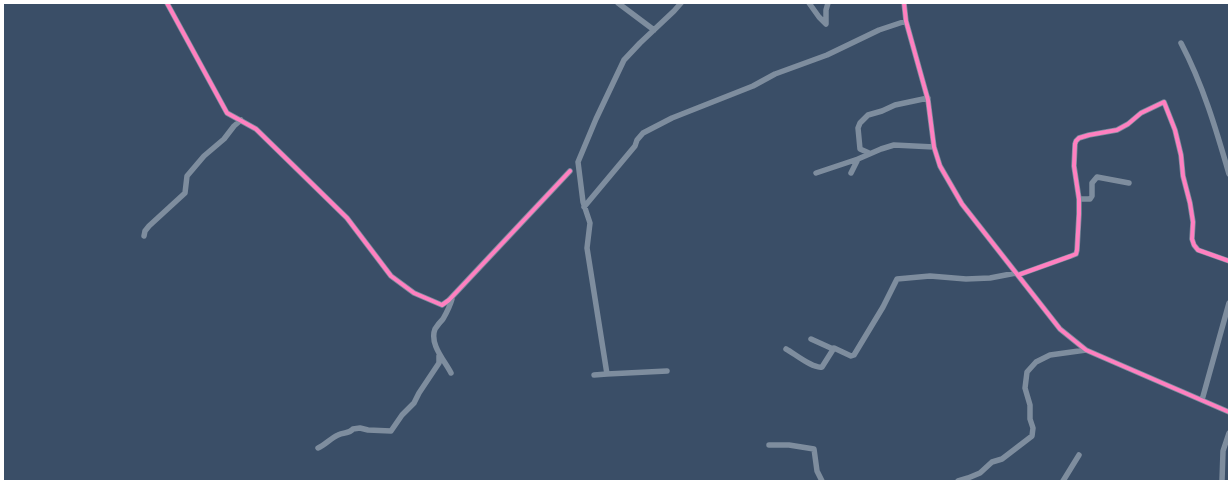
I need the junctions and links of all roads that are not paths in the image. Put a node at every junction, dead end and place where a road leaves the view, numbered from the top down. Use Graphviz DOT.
graph roads {
  1 [pos="167,3"];
  2 [pos="618,3"];
  3 [pos="681,3"];
  4 [pos="809,3"];
  5 [pos="828,3"];
  6 [pos="904,3"];
  7 [pos="906,21"];
  8 [pos="654,30"];
  9 [pos="1181,43"];
  10 [pos="928,98"];
  11 [pos="241,120"];
  12 [pos="934,147"];
  13 [pos="869,153"];
  14 [pos="858,159"];
  15 [pos="570,171"];
  16 [pos="816,173"];
  17 [pos="851,173"];
  18 [pos="1229,174"];
  19 [pos="1129,183"];
  20 [pos="1079,200"];
  21 [pos="584,207"];
  22 [pos="144,236"];
  23 [pos="1229,261"];
  24 [pos="1017,274"];
  25 [pos="449,300"];
  26 [pos="1229,303"];
  27 [pos="811,338"];
  28 [pos="833,349"];
  29 [pos="786,350"];
  30 [pos="1086,350"];
  31 [pos="439,356"];
  32 [pos="667,371"];
  33 [pos="451,373"];
  34 [pos="607,374"];
  35 [pos="594,375"];
  36 [pos="1202,400"];
  37 [pos="1229,412"];
  38 [pos="1229,433"];
  39 [pos="769,445"];
  40 [pos="318,448"];
  41 [pos="1079,455"];
  42 [pos="822,481"];
  43 [pos="958,481"];
  44 [pos="1063,481"];
  45 [pos="1222,481"];
  1 -- 11 [label="street"];
  2 -- 8 [label="street"];
  3 -- 8 [label="street"];
  4 -- 5 [label="street"];
  6 -- 7 [label="street"];
  7 -- 10 [label="street"];
  7 -- 21 [label="street"];
  8 -- 21 [label="street"];
  9 -- 18 [label="street"];
  10 -- 12 [label="street"];
  10 -- 13 [label="street"];
  11 -- 22 [label="street"];
  11 -- 25 [label="street"];
  12 -- 13 [label="street"];
  12 -- 24 [label="street"];
  13 -- 14 [label="street"];
  14 -- 16 [label="street"];
  14 -- 17 [label="street"];
  15 -- 25 [label="street"];
  19 -- 20 [label="street"];
  20 -- 23 [label="street"];
  20 -- 24 [label="street"];
  21 -- 34 [label="street"];
  24 -- 28 [label="street"];
  24 -- 30 [label="street"];
  25 -- 31 [label="street"];
  26 -- 36 [label="street"];
  27 -- 28 [label="street"];
  28 -- 29 [label="street"];
  30 -- 36 [label="street"];
  30 -- 43 [label="street"];
  31 -- 33 [label="street"];
  31 -- 40 [label="street"];
  32 -- 34 [label="street"];
  34 -- 35 [label="street"];
  36 -- 37 [label="street"];
  38 -- 45 [label="street"];
  39 -- 42 [label="street"];
  41 -- 44 [label="street"];
}
